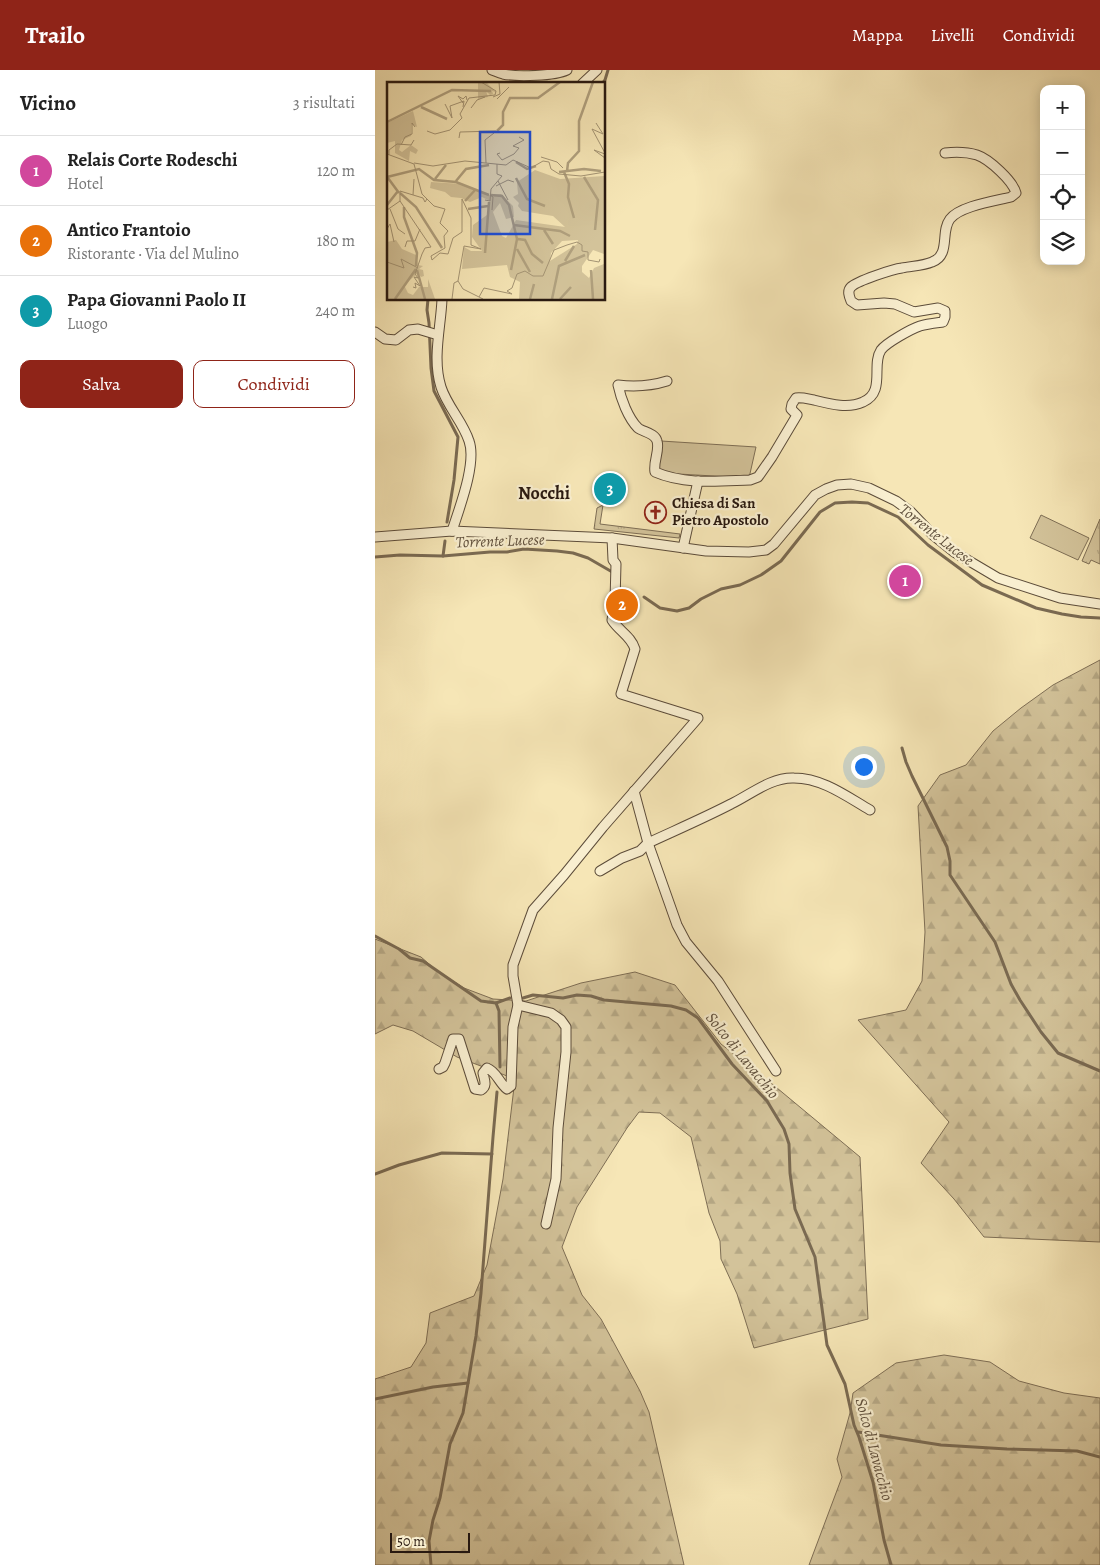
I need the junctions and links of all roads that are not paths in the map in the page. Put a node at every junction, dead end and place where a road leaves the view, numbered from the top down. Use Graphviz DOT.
graph roads {
  1 [pos="492,70"];
  2 [pos="567,70"];
  3 [pos="597,70"];
  4 [pos="584,82"];
  5 [pos="945,153"];
  6 [pos="442,300"];
  7 [pos="375,332"];
  8 [pos="438,335"];
  9 [pos="667,381"];
  10 [pos="698,482"];
  11 [pos="452,531"];
  12 [pos="375,537"];
  13 [pos="613,538"];
  14 [pos="683,548"];
  15 [pos="1100,604"];
  16 [pos="634,792"];
  17 [pos="870,810"];
  18 [pos="649,843"];
  19 [pos="600,872"];
  20 [pos="518,1005"];
  21 [pos="439,1069"];
  22 [pos="776,1070"];
  23 [pos="546,1224"];
  1 -- 2 [label="street"];
  3 -- 4 [label="street"];
  5 -- 10 [label="street"];
  6 -- 8 [label="street"];
  7 -- 8 [label="street"];
  8 -- 11 [label="street"];
  9 -- 10 [label="street"];
  10 -- 14 [label="street"];
  11 -- 12 [label="street"];
  11 -- 13 [label="street"];
  13 -- 14 [label="street"];
  13 -- 16 [label="street"];
  14 -- 15 [label="street"];
  16 -- 18 [label="street"];
  16 -- 20 [label="street"];
  17 -- 18 [label="street"];
  18 -- 19 [label="street"];
  18 -- 22 [label="street"];
  20 -- 21 [label="street"];
  20 -- 23 [label="street"];
}
